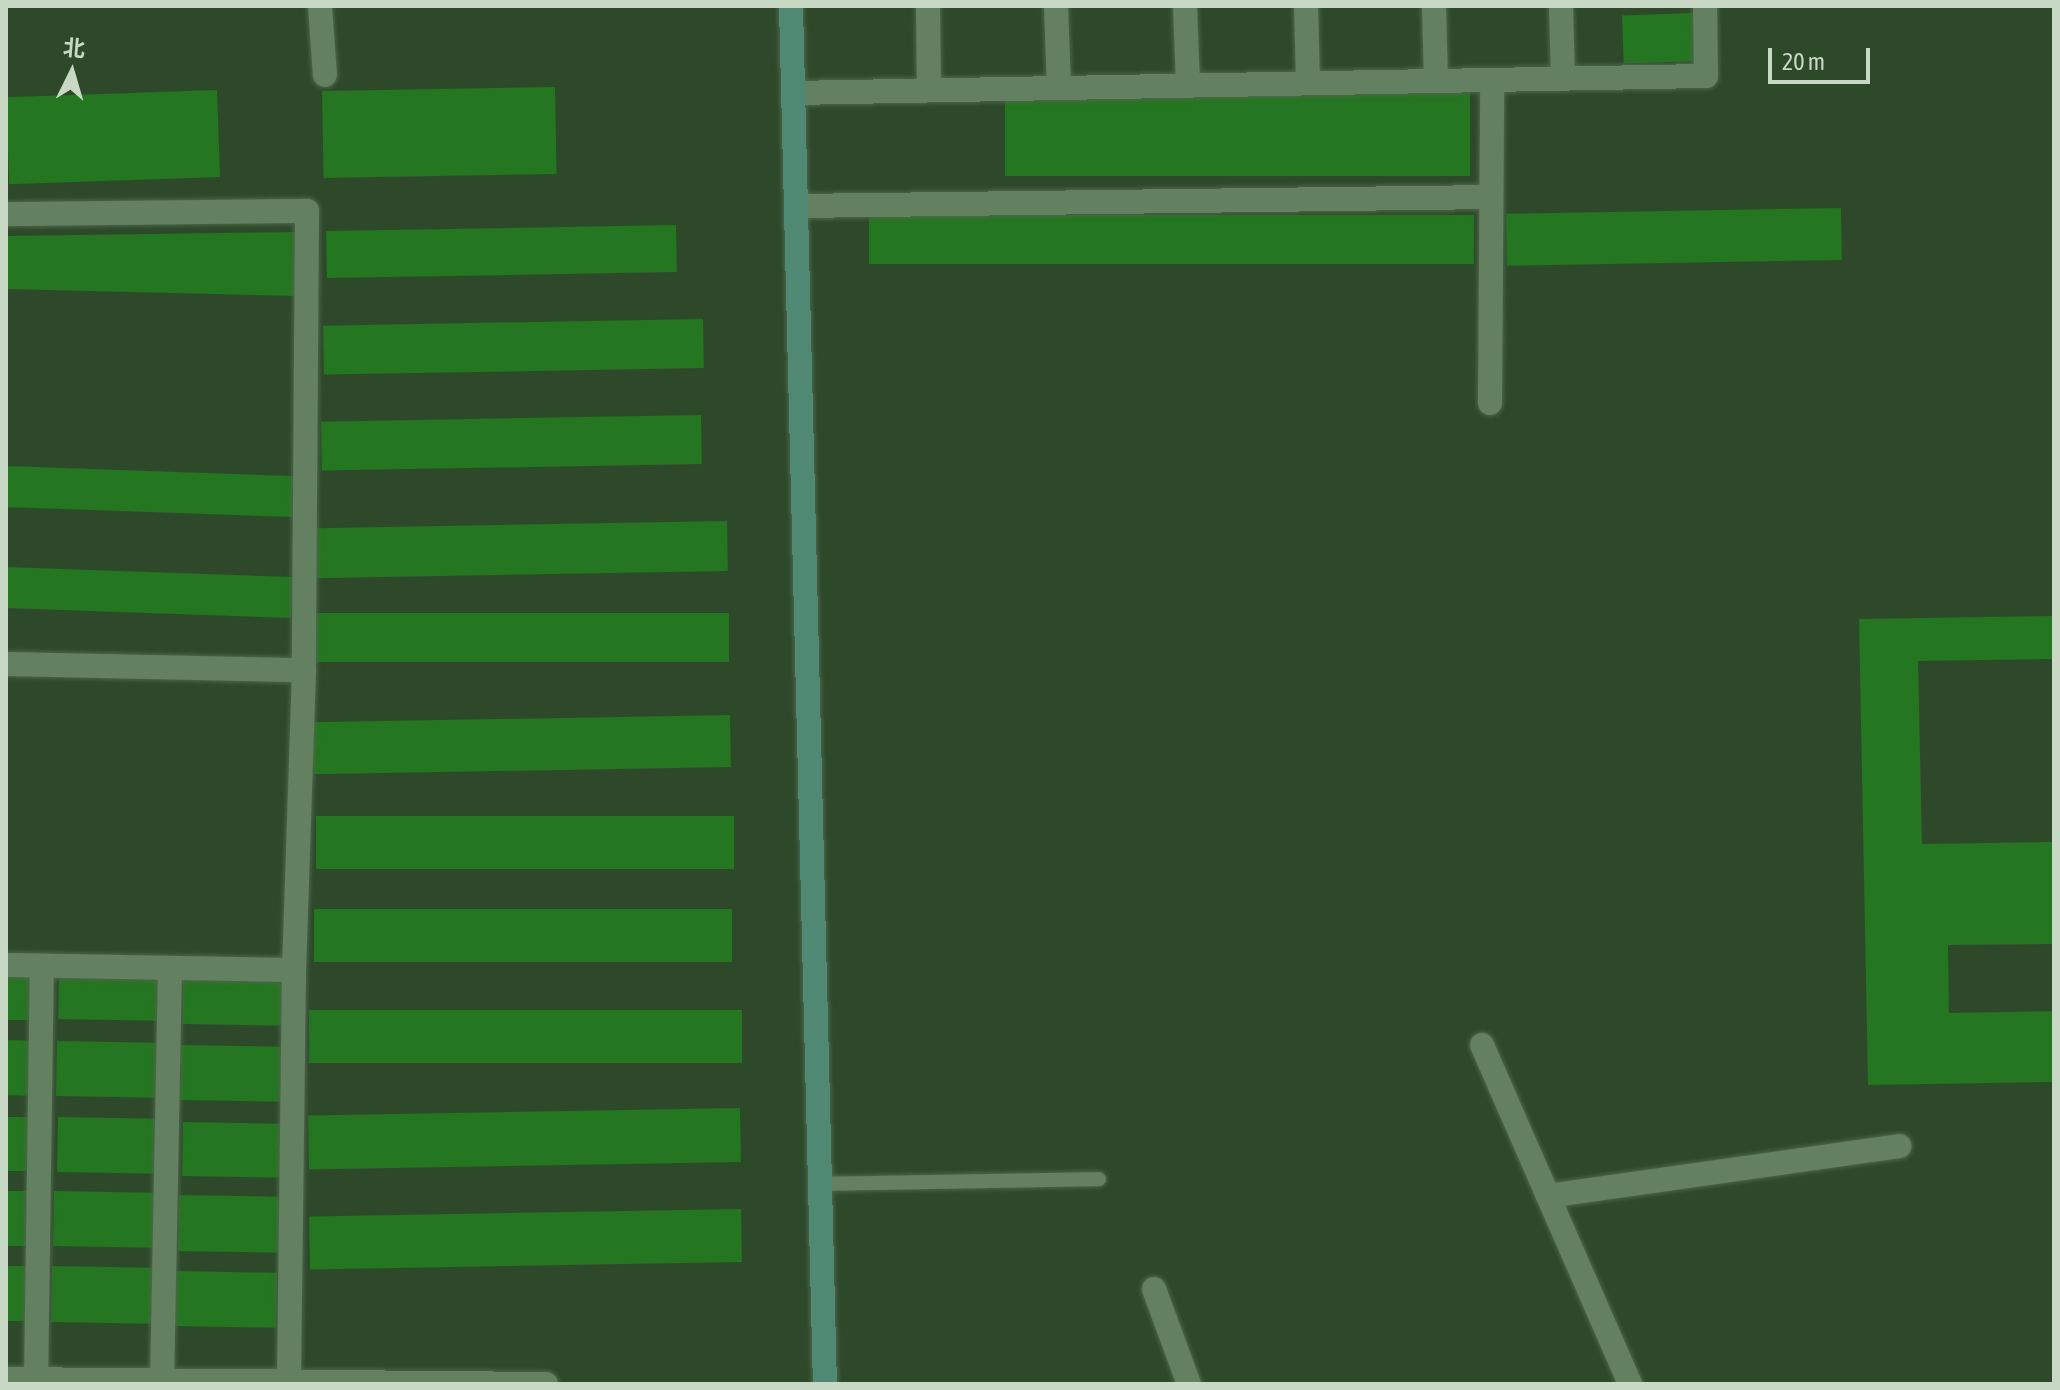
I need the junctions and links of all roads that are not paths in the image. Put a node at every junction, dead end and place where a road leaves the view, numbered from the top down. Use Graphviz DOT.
graph roads {
  1 [pos="320,6"];
  2 [pos="791,6"];
  3 [pos="928,6"];
  4 [pos="1056,6"];
  5 [pos="1185,6"];
  6 [pos="1306,6"];
  7 [pos="1434,6"];
  8 [pos="1561,6"];
  9 [pos="1705,6"];
  10 [pos="325,75"];
  11 [pos="1563,79"];
  12 [pos="1492,80"];
  13 [pos="1436,81"];
  14 [pos="1308,83"];
  15 [pos="1188,85"];
  16 [pos="1059,88"];
  17 [pos="929,90"];
  18 [pos="793,93"];
  19 [pos="1491,197"];
  20 [pos="796,206"];
  21 [pos="6,214"];
  22 [pos="1490,403"];
  23 [pos="6,664"];
  24 [pos="304,670"];
  25 [pos="6,965"];
  26 [pos="42,966"];
  27 [pos="170,968"];
  28 [pos="294,970"];
  29 [pos="1482,1045"];
  30 [pos="1899,1146"];
  31 [pos="1099,1179"];
  32 [pos="822,1184"];
  33 [pos="1548,1196"];
  34 [pos="1154,1289"];
  35 [pos="6,1379"];
  36 [pos="36,1382"];
  37 [pos="162,1382"];
  38 [pos="289,1383"];
  39 [pos="420,1383"];
  40 [pos="546,1384"];
  41 [pos="825,1384"];
  42 [pos="1189,1384"];
  43 [pos="1630,1384"];
  1 -- 10 [label="street"];
  2 -- 18 [label="street"];
  3 -- 17 [label="street"];
  4 -- 16 [label="street"];
  5 -- 15 [label="street"];
  6 -- 14 [label="street"];
  7 -- 13 [label="street"];
  8 -- 11 [label="street"];
  9 -- 11 [label="street"];
  11 -- 12 [label="street"];
  12 -- 13 [label="street"];
  12 -- 19 [label="street"];
  13 -- 14 [label="street"];
  14 -- 15 [label="street"];
  15 -- 16 [label="street"];
  16 -- 17 [label="street"];
  17 -- 18 [label="street"];
  18 -- 20 [label="street"];
  19 -- 20 [label="street"];
  19 -- 22 [label="street"];
  20 -- 32 [label="street"];
  21 -- 24 [label="street"];
  23 -- 24 [label="street"];
  24 -- 28 [label="street"];
  25 -- 26 [label="street"];
  26 -- 27 [label="street"];
  26 -- 36 [label="street"];
  27 -- 28 [label="street"];
  27 -- 37 [label="street"];
  28 -- 38 [label="street"];
  29 -- 33 [label="street"];
  30 -- 33 [label="street"];
  31 -- 32 [label="lane"];
  32 -- 41 [label="street"];
  33 -- 43 [label="street"];
  34 -- 42 [label="street"];
  35 -- 36 [label="street"];
  36 -- 37 [label="street"];
  37 -- 38 [label="street"];
  38 -- 39 [label="street"];
  39 -- 40 [label="street"];
}
